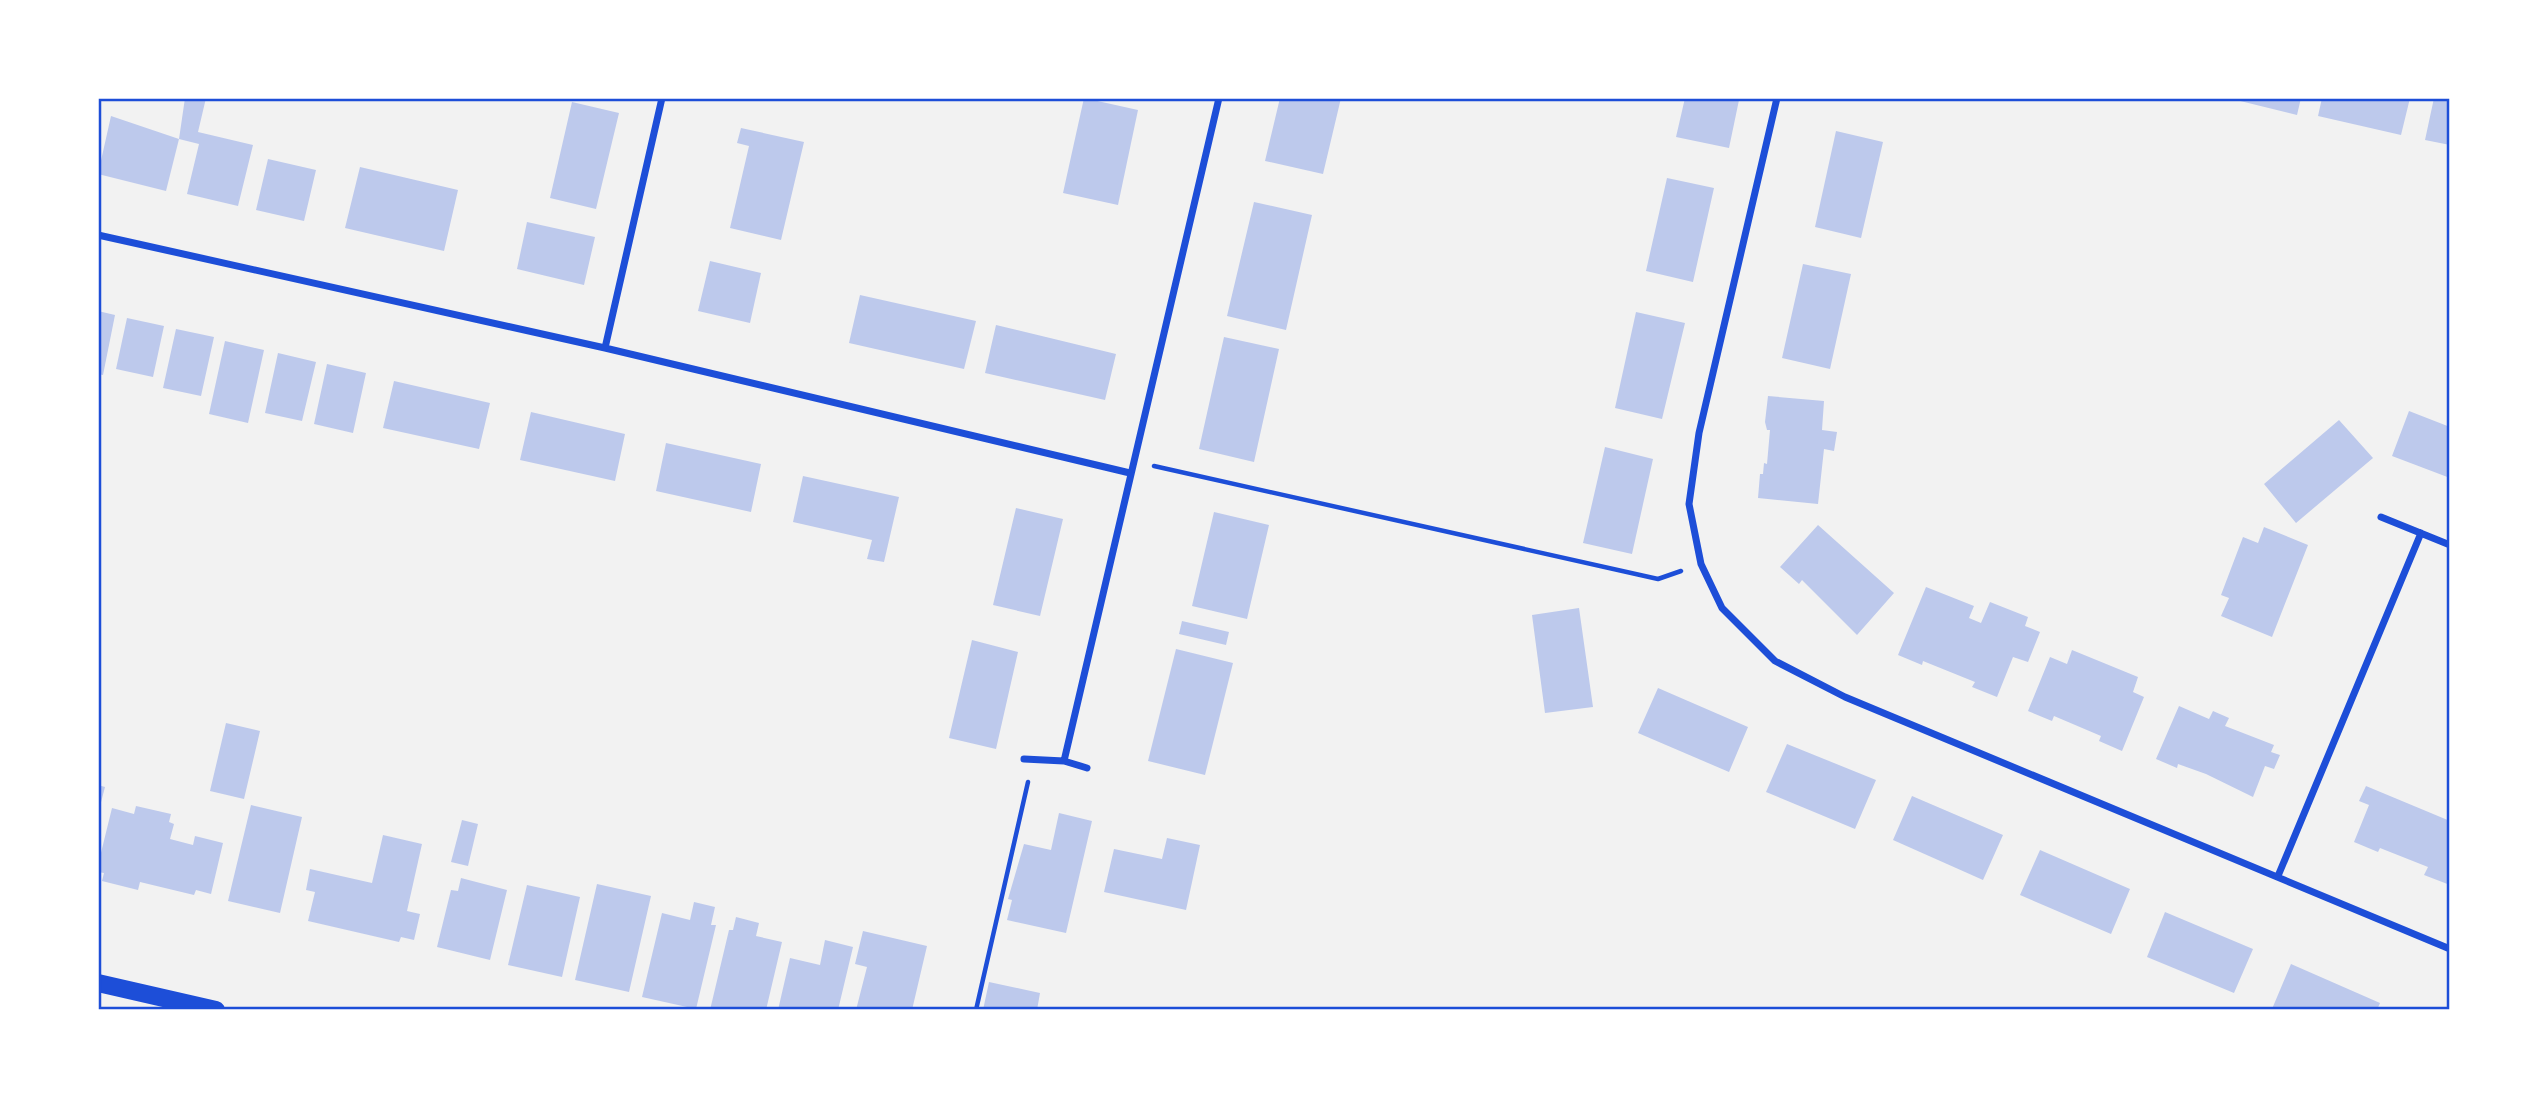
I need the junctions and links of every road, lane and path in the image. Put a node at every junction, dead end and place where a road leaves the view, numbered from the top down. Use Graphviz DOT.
graph roads {
  1 [pos="662,98"];
  2 [pos="1219,98"];
  3 [pos="1777,98"];
  4 [pos="98,235"];
  5 [pos="605,348"];
  6 [pos="1130,473"];
  7 [pos="2381,517"];
  8 [pos="2421,533"];
  9 [pos="2450,545"];
  10 [pos="1701,564"];
  11 [pos="1024,760"];
  12 [pos="1064,761"];
  13 [pos="1037,762"];
  14 [pos="1087,768"];
  15 [pos="2278,876"];
  16 [pos="2450,949"];
  17 [pos="98,983"];
  18 [pos="216,1010"];
  19 [pos="976,1010"];
  1 -- 5 [label="street"];
  2 -- 6 [label="street"];
  3 -- 10 [label="street"];
  4 -- 5 [label="street"];
  5 -- 6 [label="street"];
  6 -- 10 [label="path"];
  6 -- 12 [label="street"];
  7 -- 8 [label="street"];
  8 -- 9 [label="street"];
  8 -- 15 [label="street"];
  10 -- 15 [label="street"];
  11 -- 13 [label="street"];
  12 -- 13 [label="street"];
  12 -- 14 [label="street"];
  13 -- 19 [label="path"];
  15 -- 16 [label="street"];
  17 -- 18 [label="main road"];
}
